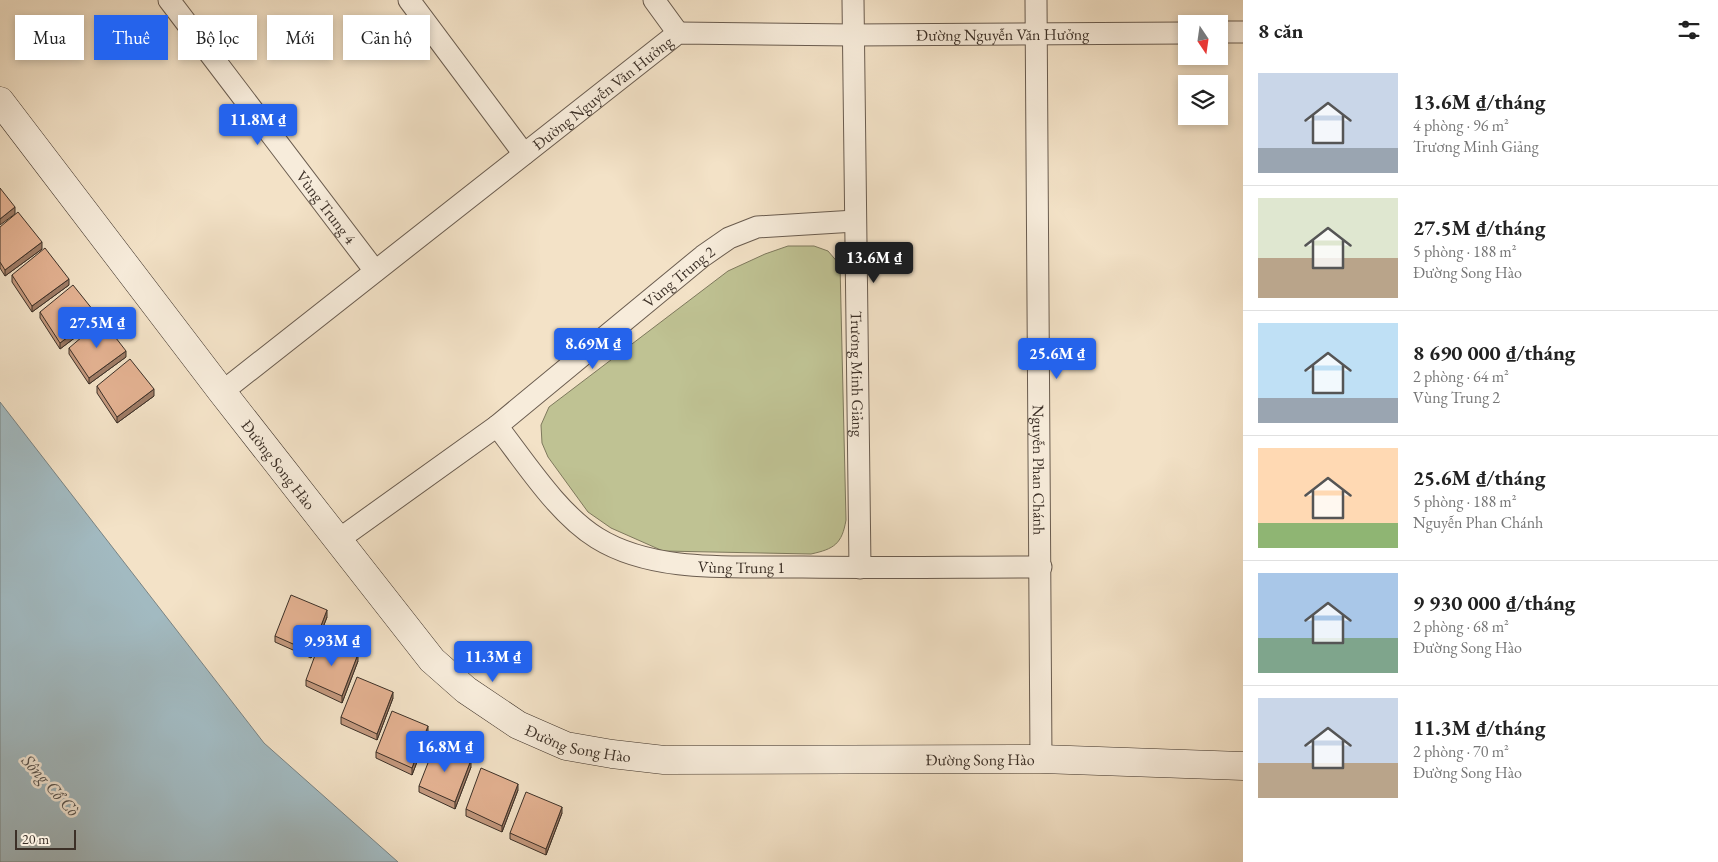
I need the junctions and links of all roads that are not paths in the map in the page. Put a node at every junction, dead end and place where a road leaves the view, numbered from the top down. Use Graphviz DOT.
graph roads {
  1 [pos="169,0"];
  2 [pos="409,0"];
  3 [pos="654,0"];
  4 [pos="853,0"];
  5 [pos="1036,0"];
  6 [pos="1228,32"];
  7 [pos="1243,32"];
  8 [pos="1178,33"];
  9 [pos="678,34"];
  10 [pos="1036,34"];
  11 [pos="853,36"];
  12 [pos="0,101"];
  13 [pos="524,154"];
  14 [pos="855,221"];
  15 [pos="375,271"];
  16 [pos="222,392"];
  17 [pos="497,426"];
  18 [pos="338,540"];
  19 [pos="1041,567"];
  20 [pos="860,568"];
  21 [pos="1041,760"];
  22 [pos="1243,766"];
  1 -- 15 [label="street, Vùng Trung 4"];
  2 -- 13 [label="street"];
  3 -- 9 [label="street"];
  4 -- 11 [label="street, Trương Minh Giảng"];
  5 -- 10 [label="street, Nguyễn Phan Chánh"];
  6 -- 7 [label="street"];
  8 -- 10 [label="street, Đường Nguyễn Văn Hưởng"];
  9 -- 11 [label="street, Đường Nguyễn Văn Hưởng"];
  9 -- 13 [label="street, Đường Nguyễn Văn Hưởng"];
  10 -- 11 [label="street, Đường Nguyễn Văn Hưởng"];
  10 -- 19 [label="street, Nguyễn Phan Chánh"];
  11 -- 14 [label="street, Trương Minh Giảng"];
  12 -- 16 [label="street, Đường Song Hào"];
  13 -- 15 [label="street, Đường Nguyễn Văn Hưởng"];
  14 -- 17 [label="street, Vùng Trung 2"];
  14 -- 20 [label="street, Trương Minh Giảng"];
  15 -- 16 [label="street, Đường Nguyễn Văn Hưởng"];
  16 -- 18 [label="street, Đường Song Hào"];
  17 -- 18 [label="street, Vùng Trung 2"];
  17 -- 20 [label="street, Vùng Trung 1"];
  18 -- 21 [label="street, Đường Song Hào"];
  19 -- 20 [label="street, Vùng Trung 1"];
  19 -- 21 [label="street, Nguyễn Phan Chánh"];
  21 -- 22 [label="street, Đường Song Hào"];
}
